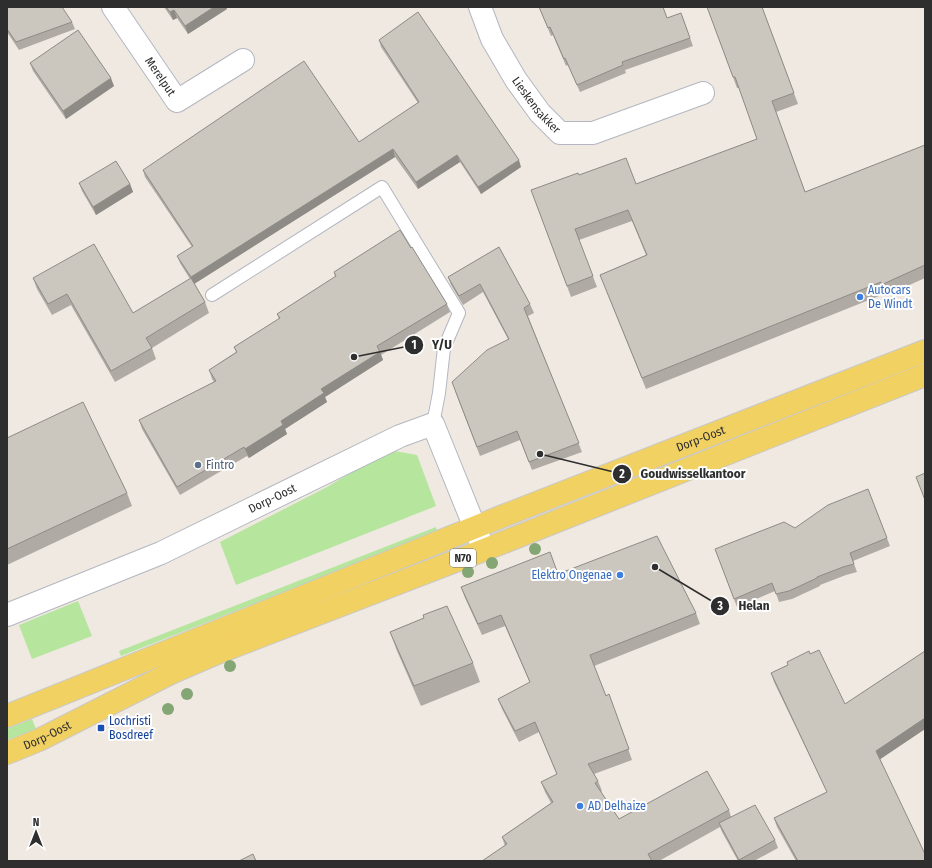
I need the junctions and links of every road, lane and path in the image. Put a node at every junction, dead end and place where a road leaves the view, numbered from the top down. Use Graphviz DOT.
graph roads {
  1 [pos="113,7"];
  2 [pos="480,7"];
  3 [pos="243,60"];
  4 [pos="703,93"];
  5 [pos="212,295"];
  6 [pos="925,351"];
  7 [pos="925,375"];
  8 [pos="433,424"];
  9 [pos="476,527"];
  10 [pos="484,550"];
  11 [pos="7,615"];
  12 [pos="7,716"];
  13 [pos="7,753"];
  1 -- 3 [label="street, Merelput"];
  2 -- 4 [label="street, Lieskensakker"];
  5 -- 8 [label="lane"];
  6 -- 9 [label="main road, Dorp-Oost / N70"];
  7 -- 10 [label="main road, Dorp-Oost / N70"];
  8 -- 9 [label="street"];
  8 -- 11 [label="street, Dorp-Oost"];
  9 -- 10 [label="street"];
  9 -- 12 [label="main road, Dorp-Oost / N70"];
  10 -- 13 [label="main road, Dorp-Oost / N70"];
}
